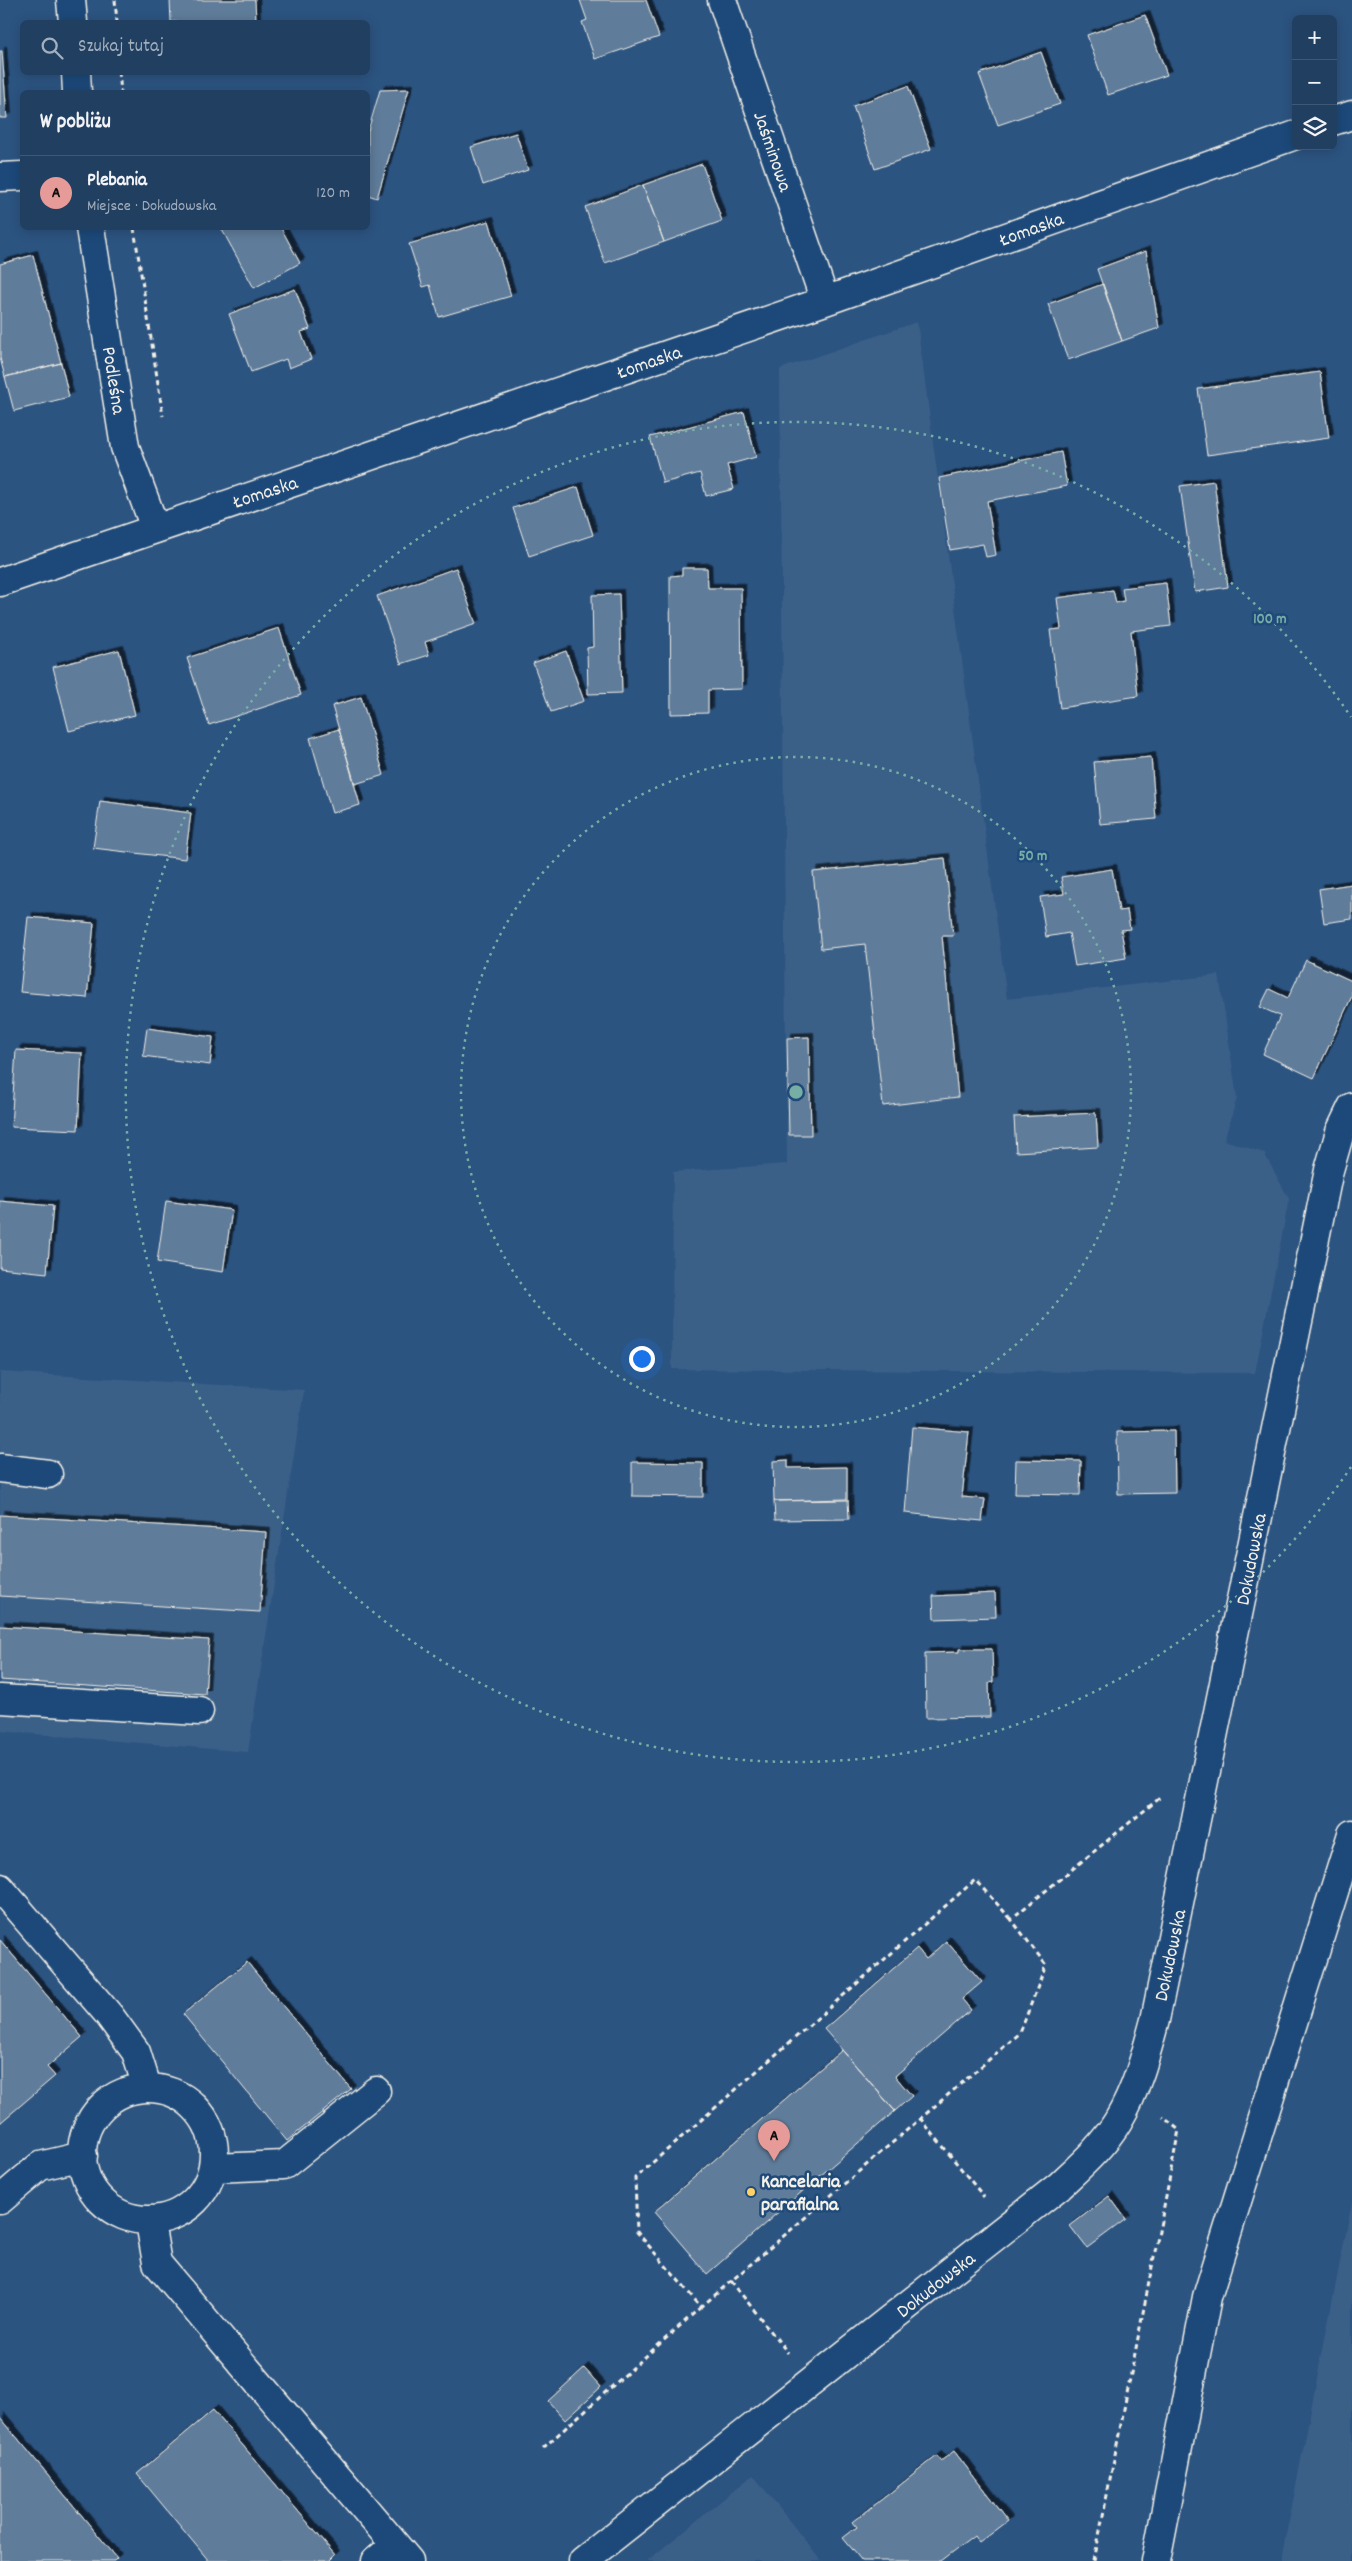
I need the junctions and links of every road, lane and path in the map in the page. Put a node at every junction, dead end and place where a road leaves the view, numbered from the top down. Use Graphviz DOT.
graph roads {
  1 [pos="72,0"];
  2 [pos="115,0"];
  3 [pos="722,0"];
  4 [pos="73,20"];
  5 [pos="117,20"];
  6 [pos="76,75"];
  7 [pos="119,75"];
  8 [pos="77,90"];
  9 [pos="121,90"];
  10 [pos="1352,115"];
  11 [pos="1337,120"];
  12 [pos="1292,136"];
  13 [pos="20,176"];
  14 [pos="0,177"];
  15 [pos="90,230"];
  16 [pos="134,230"];
  17 [pos="825,301"];
  18 [pos="163,416"];
  19 [pos="154,528"];
  20 [pos="0,582"];
  21 [pos="1352,1107"];
  22 [pos="0,1468"];
  23 [pos="48,1474"];
  24 [pos="0,1699"];
  25 [pos="199,1711"];
  26 [pos="1168,1791"];
  27 [pos="1352,1834"];
  28 [pos="0,1888"];
  29 [pos="1012,1919"];
  30 [pos="147,2087"];
  31 [pos="376,2091"];
  32 [pos="1130,2098"];
  33 [pos="920,2118"];
  34 [pos="83,2156"];
  35 [pos="214,2168"];
  36 [pos="0,2200"];
  37 [pos="150,2222"];
  38 [pos="1009,2226"];
  39 [pos="731,2281"];
  40 [pos="702,2307"];
  41 [pos="810,2382"];
  42 [pos="543,2448"];
  43 [pos="393,2556"];
  44 [pos="583,2561"];
  45 [pos="1094,2561"];
  46 [pos="1156,2561"];
  1 -- 4 [label="street"];
  2 -- 5 [label="path"];
  3 -- 17 [label="street, Jaśminowa"];
  6 -- 8 [label="street"];
  7 -- 9 [label="path"];
  10 -- 11 [label="street"];
  12 -- 17 [label="street, Łomaska"];
  13 -- 14 [label="street"];
  15 -- 19 [label="street, Podleśna"];
  16 -- 18 [label="path"];
  17 -- 19 [label="street, Łomaska"];
  19 -- 20 [label="street, Łomaska"];
  21 -- 32 [label="street, Dokudowska"];
  22 -- 23 [label="street"];
  24 -- 25 [label="street"];
  26 -- 29 [label="path"];
  27 -- 46 [label="street"];
  28 -- 30 [label="street"];
  29 -- 33 [label="path"];
  29 -- 40 [label="path"];
  30 -- 34 [label="street"];
  30 -- 35 [label="street"];
  31 -- 35 [label="street"];
  32 -- 38 [label="street, Dokudowska"];
  32 -- 45 [label="path"];
  33 -- 38 [label="path"];
  33 -- 39 [label="path"];
  34 -- 36 [label="street"];
  34 -- 37 [label="street"];
  35 -- 37 [label="street"];
  37 -- 43 [label="street"];
  38 -- 41 [label="street, Dokudowska"];
  39 -- 40 [label="path"];
  39 -- 41 [label="path"];
  40 -- 42 [label="path"];
  41 -- 44 [label="street, Dokudowska"];
}
